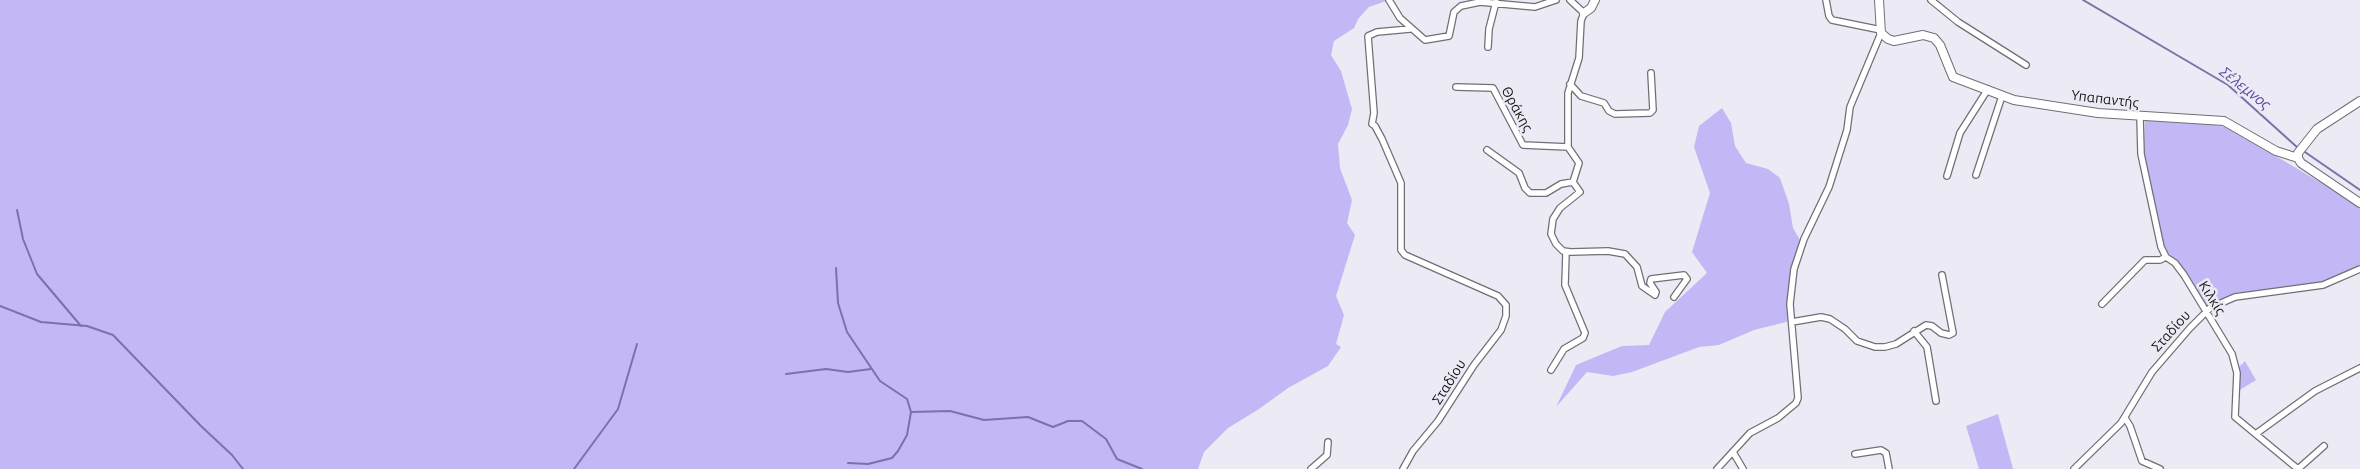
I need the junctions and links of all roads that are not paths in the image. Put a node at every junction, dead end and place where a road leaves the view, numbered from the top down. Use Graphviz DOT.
graph roads {
  1 [pos="1389,0"];
  2 [pos="1556,0"];
  3 [pos="1570,0"];
  4 [pos="1595,0"];
  5 [pos="1826,0"];
  6 [pos="1879,0"];
  7 [pos="1931,0"];
  8 [pos="1496,2"];
  9 [pos="1584,13"];
  10 [pos="1410,29"];
  11 [pos="1881,31"];
  12 [pos="1488,47"];
  13 [pos="2026,65"];
  14 [pos="1650,73"];
  15 [pos="1570,84"];
  16 [pos="1456,87"];
  17 [pos="1988,89"];
  18 [pos="2002,96"];
  19 [pos="2360,101"];
  20 [pos="2140,116"];
  21 [pos="1568,147"];
  22 [pos="1487,150"];
  23 [pos="2298,155"];
  24 [pos="1976,175"];
  25 [pos="1947,176"];
  26 [pos="1573,182"];
  27 [pos="2360,203"];
  28 [pos="1566,252"];
  29 [pos="2166,256"];
  30 [pos="2360,270"];
  31 [pos="1942,274"];
  32 [pos="1674,297"];
  33 [pos="2102,304"];
  34 [pos="2205,312"];
  35 [pos="1792,322"];
  36 [pos="1914,332"];
  37 [pos="2360,368"];
  38 [pos="1550,370"];
  39 [pos="1936,401"];
  40 [pos="2124,418"];
  41 [pos="2257,433"];
  42 [pos="1328,442"];
  43 [pos="2324,446"];
  44 [pos="1733,452"];
  45 [pos="1855,454"];
  46 [pos="1311,469"];
  47 [pos="1403,469"];
  48 [pos="1717,469"];
  49 [pos="1743,469"];
  50 [pos="1889,469"];
  51 [pos="2074,469"];
  52 [pos="2160,469"];
  53 [pos="2298,469"];
  1 -- 10 [label="street"];
  2 -- 8 [label="street"];
  3 -- 9 [label="street"];
  4 -- 9 [label="street"];
  5 -- 11 [label="street"];
  6 -- 11 [label="street"];
  7 -- 13 [label="street"];
  8 -- 10 [label="street"];
  8 -- 12 [label="street"];
  9 -- 15 [label="street"];
  10 -- 47 [label="street, Σταδίου"];
  11 -- 17 [label="street, Υπαπαντής"];
  11 -- 35 [label="street"];
  14 -- 15 [label="street"];
  15 -- 21 [label="street"];
  16 -- 21 [label="street, Θράκης"];
  17 -- 18 [label="street, Υπαπαντής"];
  17 -- 25 [label="street"];
  18 -- 20 [label="street, Υπαπαντής"];
  18 -- 24 [label="street"];
  19 -- 23 [label="street"];
  20 -- 23 [label="street, Υπαπαντής"];
  20 -- 29 [label="street, Κιλκίς"];
  21 -- 26 [label="street"];
  22 -- 26 [label="street"];
  23 -- 27 [label="street"];
  26 -- 28 [label="street"];
  28 -- 32 [label="street"];
  28 -- 38 [label="street"];
  29 -- 33 [label="street"];
  29 -- 34 [label="street, Κιλκίς"];
  30 -- 34 [label="street, Σταδίου"];
  31 -- 36 [label="street"];
  34 -- 40 [label="street, Σταδίου"];
  34 -- 41 [label="street, Κιλκίς"];
  35 -- 36 [label="street"];
  35 -- 44 [label="street"];
  36 -- 39 [label="street"];
  37 -- 41 [label="street"];
  40 -- 51 [label="street, Σταδίου"];
  40 -- 52 [label="street"];
  41 -- 53 [label="street, Κιλκίς"];
  42 -- 46 [label="street"];
  43 -- 53 [label="street"];
  44 -- 48 [label="street"];
  44 -- 49 [label="street"];
  45 -- 50 [label="street"];
}
